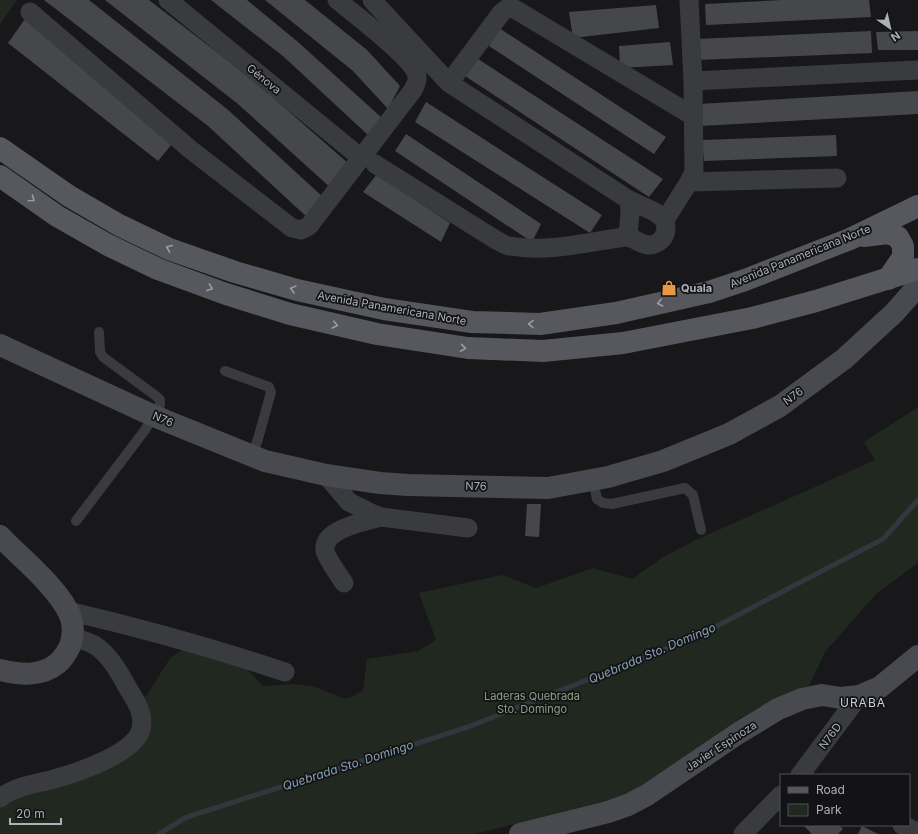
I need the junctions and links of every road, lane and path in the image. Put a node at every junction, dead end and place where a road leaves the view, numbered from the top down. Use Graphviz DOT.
graph roads {
  1 [pos="168,0"];
  2 [pos="338,0"];
  3 [pos="372,0"];
  4 [pos="689,0"];
  5 [pos="30,12"];
  6 [pos="918,70"];
  7 [pos="692,81"];
  8 [pos="449,83"];
  9 [pos="694,116"];
  10 [pos="0,148"];
  11 [pos="368,160"];
  12 [pos="0,176"];
  13 [pos="837,178"];
  14 [pos="689,182"];
  15 [pos="628,200"];
  16 [pos="918,206"];
  17 [pos="665,220"];
  18 [pos="628,236"];
  19 [pos="850,239"];
  20 [pos="918,269"];
  21 [pos="888,279"];
  22 [pos="918,286"];
  23 [pos="100,332"];
  24 [pos="0,345"];
  25 [pos="225,371"];
  26 [pos="154,416"];
  27 [pos="252,456"];
  28 [pos="326,475"];
  29 [pos="593,480"];
  30 [pos="381,517"];
  31 [pos="76,521"];
  32 [pos="468,528"];
  33 [pos="701,530"];
  34 [pos="0,536"];
  35 [pos="344,583"];
  36 [pos="68,611"];
  37 [pos="74,637"];
  38 [pos="918,656"];
  39 [pos="0,670"];
  40 [pos="285,672"];
  41 [pos="859,696"];
  42 [pos="801,774"];
  43 [pos="780,796"];
  44 [pos="0,798"];
  45 [pos="904,826"];
  46 [pos="918,832"];
  47 [pos="520,834"];
  48 [pos="743,834"];
  1 -- 11 [label="street, Génova"];
  2 -- 11 [label="street"];
  3 -- 8 [label="street"];
  4 -- 7 [label="street"];
  5 -- 11 [label="street"];
  6 -- 7 [label="street"];
  7 -- 9 [label="street"];
  8 -- 9 [label="street"];
  8 -- 15 [label="street"];
  9 -- 14 [label="street"];
  19 -- 10 [label="main road, Avenida Panamericana Norte, one-way"];
  11 -- 18 [label="street, Génova"];
  12 -- 21 [label="main road, one-way"];
  13 -- 14 [label="street"];
  14 -- 17 [label="street"];
  15 -- 17 [label="street"];
  15 -- 18 [label="street"];
  16 -- 19 [label="main road, Avenida Panamericana Norte"];
  17 -- 18 [label="street"];
  19 -- 21 [label="main road"];
  20 -- 21 [label="main road"];
  22 -- 29 [label="street, N76"];
  23 -- 26 [label="lane"];
  24 -- 26 [label="street, N76"];
  25 -- 27 [label="lane"];
  26 -- 27 [label="street, N76"];
  26 -- 31 [label="lane"];
  27 -- 28 [label="street, N76"];
  28 -- 29 [label="street, N76"];
  28 -- 30 [label="street"];
  29 -- 33 [label="lane"];
  30 -- 32 [label="street"];
  30 -- 35 [label="street"];
  34 -- 36 [label="street"];
  36 -- 37 [label="street"];
  36 -- 40 [label="street"];
  37 -- 39 [label="street"];
  37 -- 44 [label="street"];
  38 -- 41 [label="street, Javier Espinoza"];
  41 -- 42 [label="street, N76D"];
  41 -- 47 [label="street, Javier Espinoza"];
  43 -- 48 [label="street"];
  45 -- 46 [label="street"];
}
